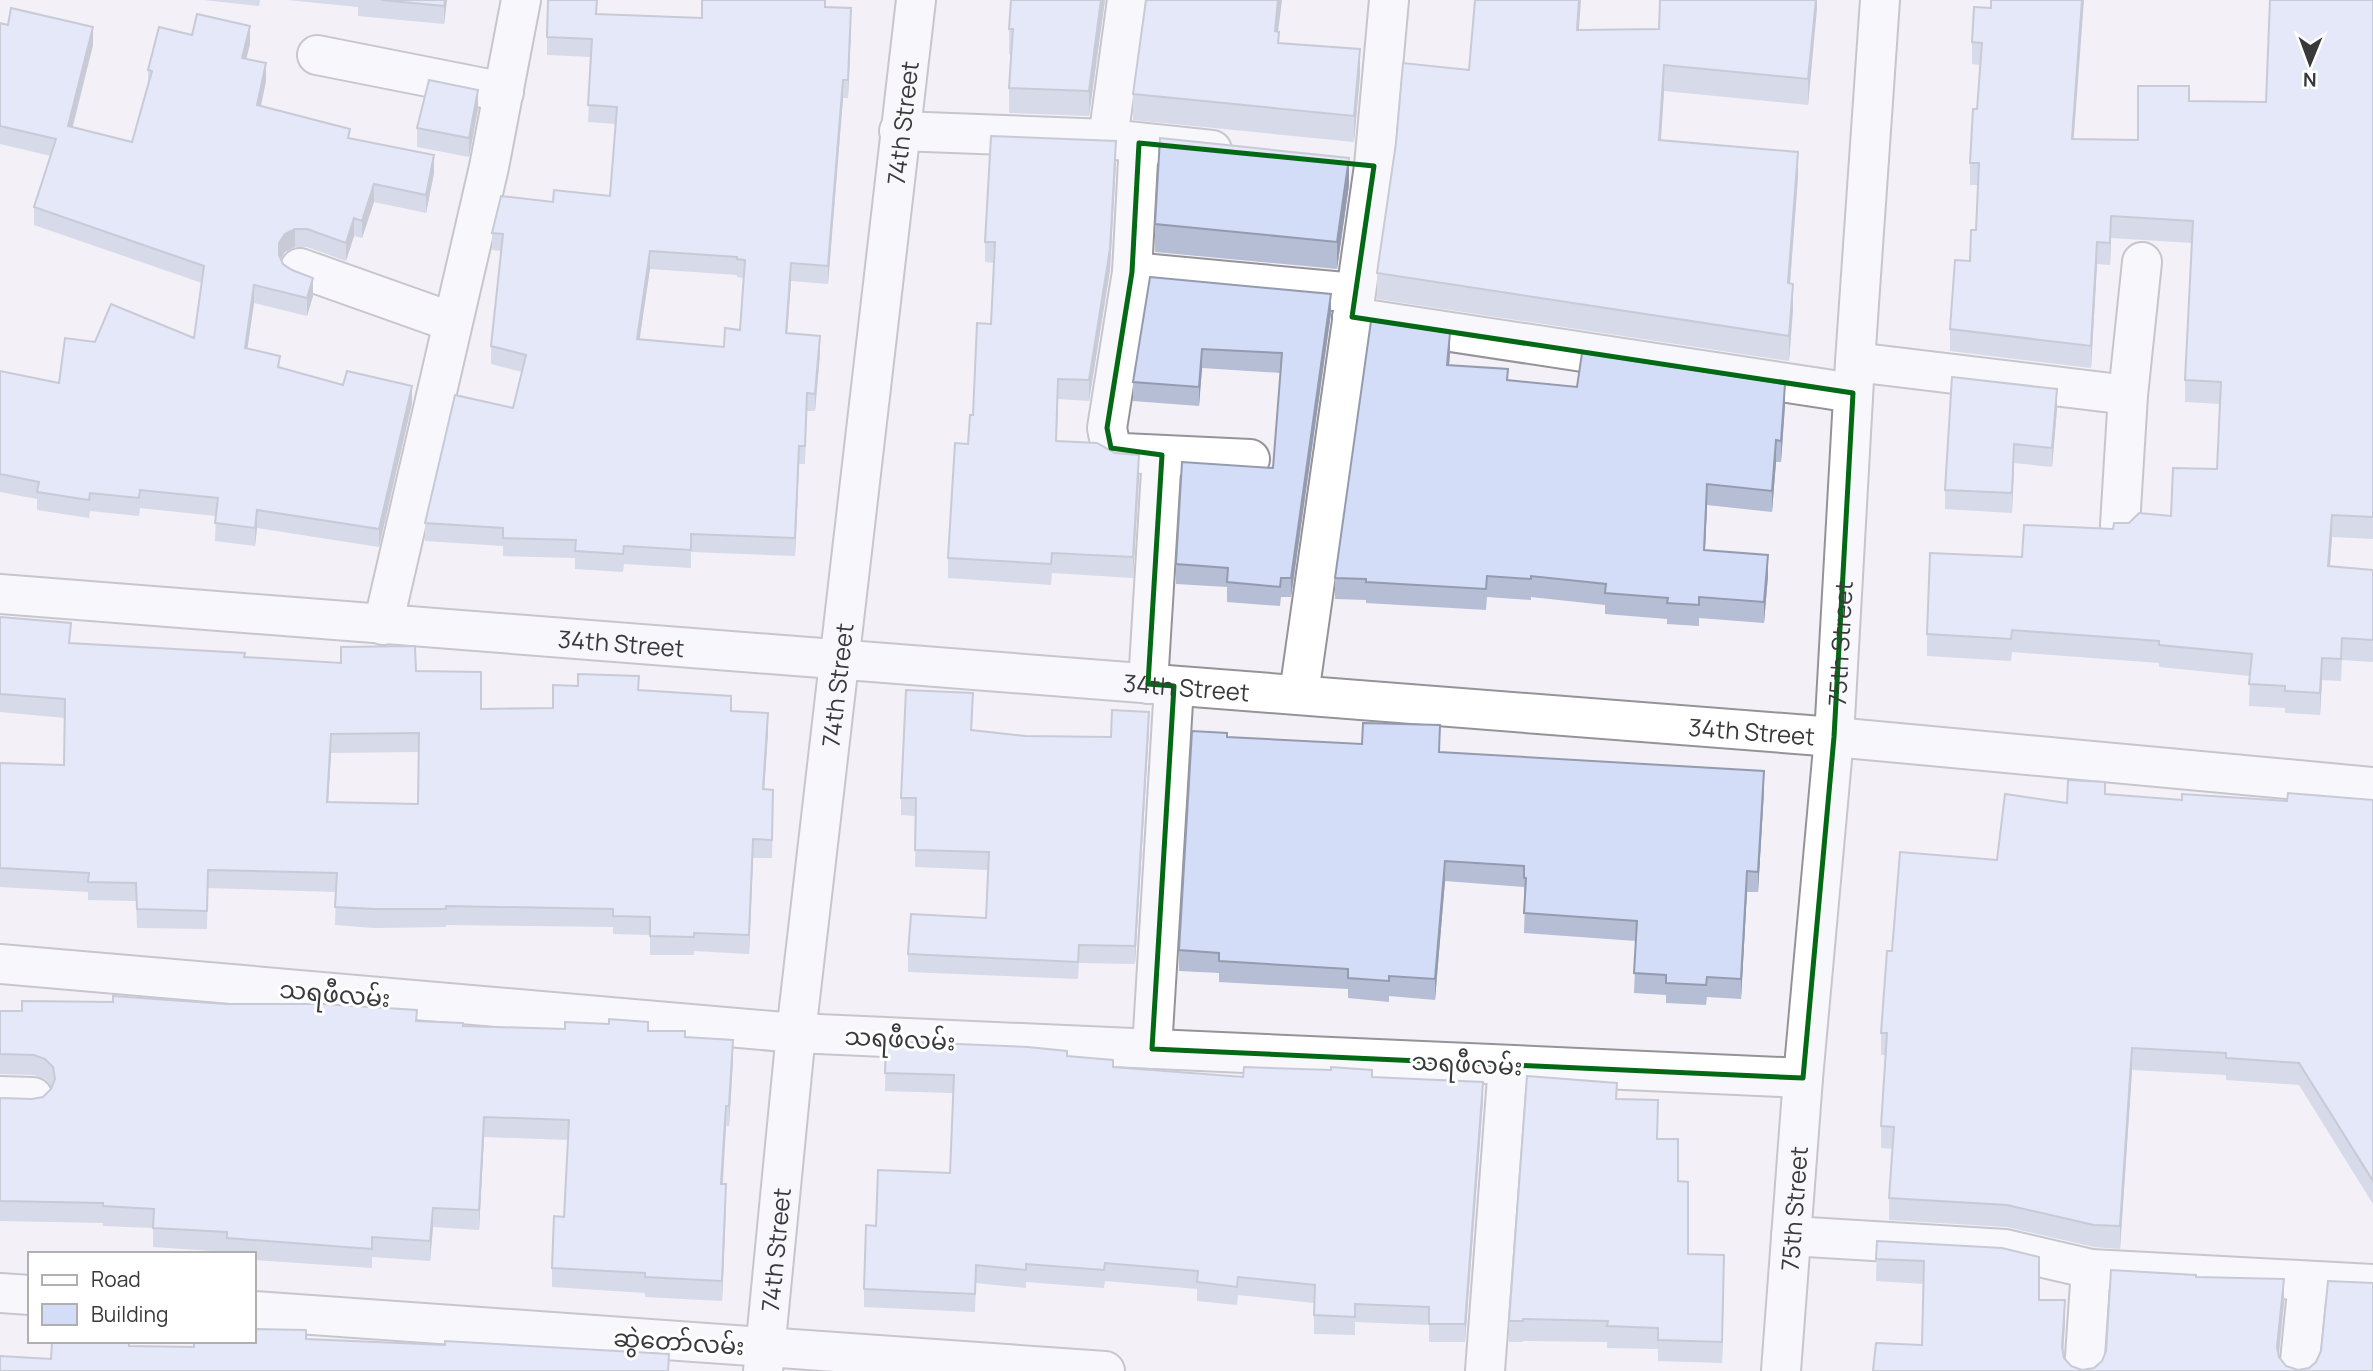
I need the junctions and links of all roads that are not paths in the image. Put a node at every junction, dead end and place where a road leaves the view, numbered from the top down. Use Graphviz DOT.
graph roads {
  1 [pos="522,0"];
  2 [pos="916,0"];
  3 [pos="1127,0"];
  4 [pos="1389,0"];
  5 [pos="1880,0"];
  6 [pos="317,55"];
  7 [pos="504,92"];
  8 [pos="900,131"];
  9 [pos="1124,141"];
  10 [pos="1250,154"];
  11 [pos="2142,262"];
  12 [pos="300,268"];
  13 [pos="1132,272"];
  14 [pos="1353,305"];
  15 [pos="452,321"];
  16 [pos="1854,378"];
  17 [pos="2128,395"];
  18 [pos="1162,455"];
  19 [pos="1250,460"];
  20 [pos="2120,525"];
  21 [pos="0,594"];
  22 [pos="383,625"];
  23 [pos="841,660"];
  24 [pos="1161,685"];
  25 [pos="1299,694"];
  26 [pos="1834,737"];
  27 [pos="2373,788"];
  28 [pos="0,964"];
  29 [pos="796,1033"];
  30 [pos="1152,1049"];
  31 [pos="1508,1065"];
  32 [pos="1803,1078"];
  33 [pos="1791,1236"];
  34 [pos="2091,1269"];
  35 [pos="2308,1281"];
  36 [pos="2373,1284"];
  37 [pos="0,1293"];
  38 [pos="28,1295"];
  39 [pos="256,1311"];
  40 [pos="764,1359"];
  41 [pos="1105,1371"];
  42 [pos="1485,1371"];
  43 [pos="1780,1371"];
  44 [pos="2084,1371"];
  45 [pos="2299,1371"];
  1 -- 7 [label="street"];
  2 -- 8 [label="street, 74th Street"];
  3 -- 9 [label="street"];
  4 -- 14 [label="street"];
  5 -- 16 [label="street, 75th Street"];
  6 -- 7 [label="street"];
  7 -- 15 [label="street"];
  8 -- 9 [label="street"];
  8 -- 23 [label="street, 74th Street"];
  9 -- 10 [label="street"];
  9 -- 13 [label="street"];
  11 -- 17 [label="street"];
  12 -- 15 [label="street"];
  13 -- 14 [label="street"];
  13 -- 18 [label="street"];
  14 -- 16 [label="street"];
  14 -- 25 [label="street"];
  15 -- 22 [label="street"];
  16 -- 17 [label="street"];
  16 -- 26 [label="street, 75th Street"];
  17 -- 20 [label="street"];
  18 -- 19 [label="street"];
  18 -- 24 [label="street"];
  21 -- 22 [label="street, 34th Street"];
  22 -- 23 [label="street, 34th Street"];
  23 -- 24 [label="street, 34th Street"];
  23 -- 29 [label="street, 74th Street"];
  24 -- 25 [label="street, 34th Street"];
  24 -- 30 [label="street"];
  25 -- 26 [label="street, 34th Street"];
  26 -- 27 [label="street, 34th Street"];
  26 -- 32 [label="street, 75th Street"];
  28 -- 29 [label="street, သရဖီလမ်း"];
  29 -- 30 [label="street, သရဖီလမ်း"];
  29 -- 40 [label="street, 74th Street"];
  30 -- 31 [label="street, သရဖီလမ်း"];
  31 -- 32 [label="street, သရဖီလမ်း"];
  31 -- 42 [label="street"];
  32 -- 33 [label="street, 75th Street"];
  33 -- 34 [label="street"];
  33 -- 43 [label="street, 75th Street"];
  34 -- 35 [label="street"];
  34 -- 44 [label="street"];
  35 -- 36 [label="street"];
  35 -- 45 [label="street"];
  37 -- 38 [label="street"];
  39 -- 40 [label="street, ဆွဲတော်လမ်း"];
  40 -- 41 [label="street, ဆွဲတော်လမ်း"];
}
